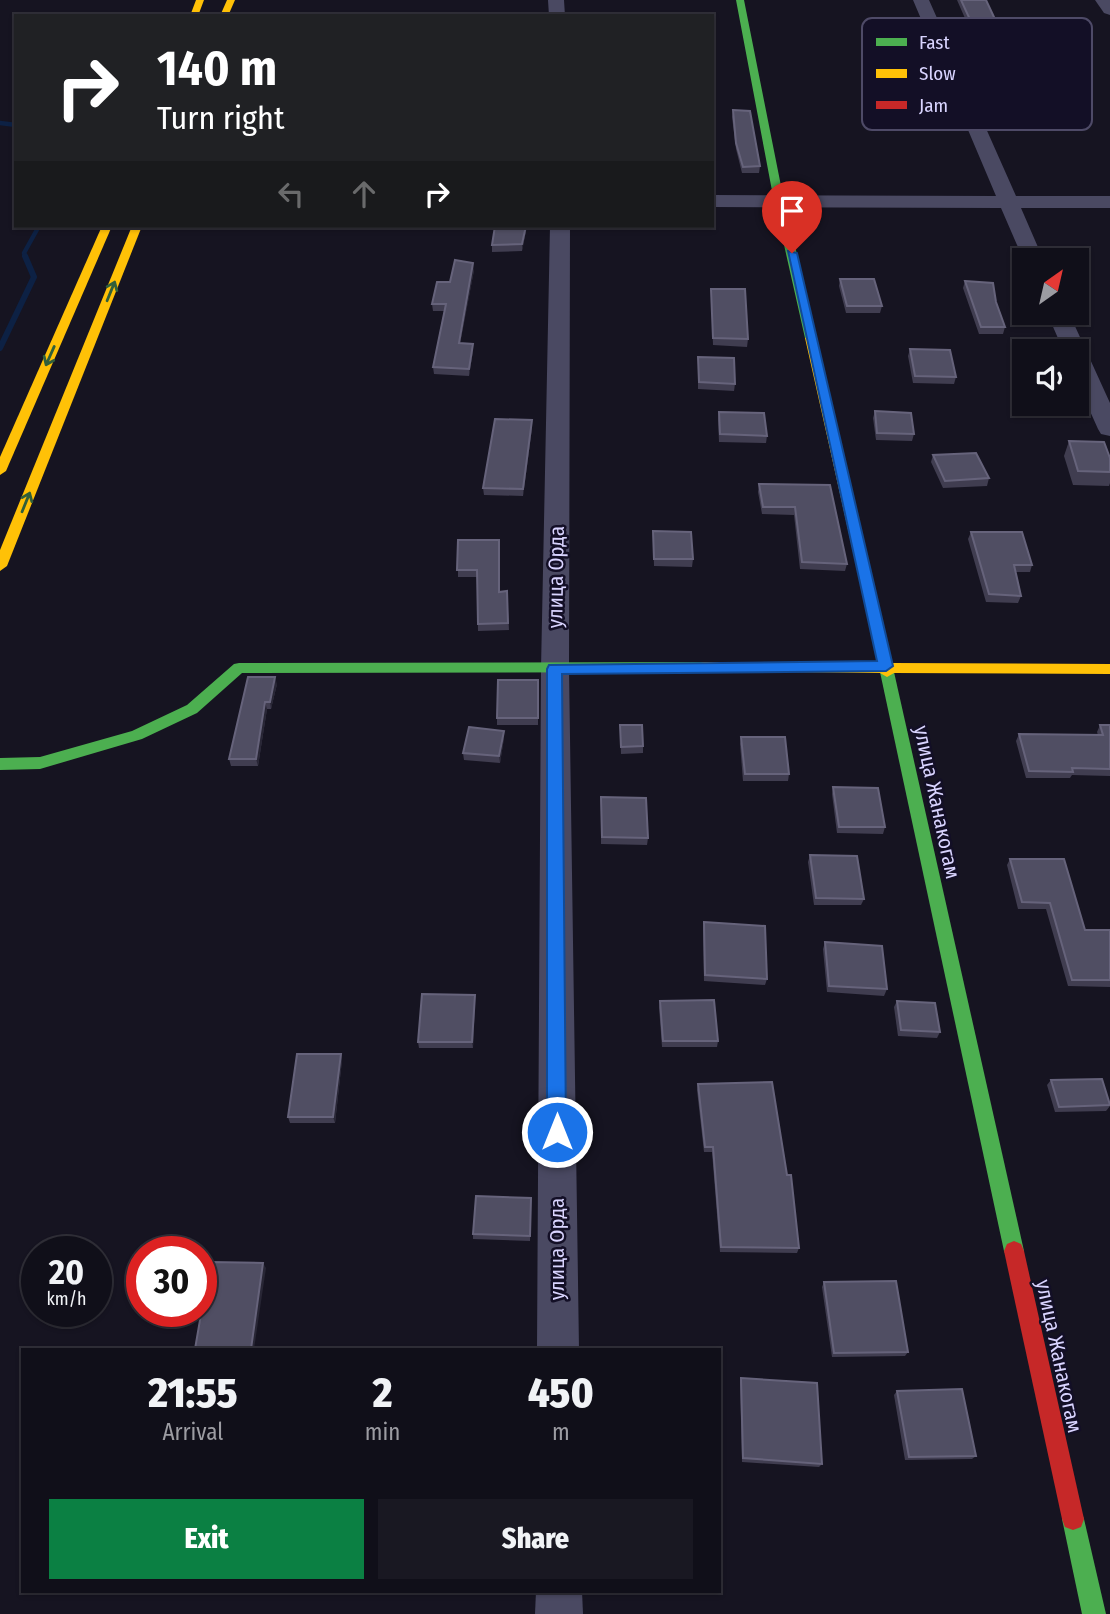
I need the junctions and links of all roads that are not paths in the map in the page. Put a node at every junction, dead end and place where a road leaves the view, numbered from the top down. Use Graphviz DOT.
graph roads {
  1 [pos="740,0"];
  2 [pos="921,0"];
  3 [pos="1103,0"];
  4 [pos="1110,10"];
  5 [pos="929,18"];
  6 [pos="977,130"];
  7 [pos="714,201"];
  8 [pos="780,201"];
  9 [pos="1008,201"];
  10 [pos="1110,202"];
  11 [pos="106,228"];
  12 [pos="136,228"];
  13 [pos="560,228"];
  14 [pos="1028,248"];
  15 [pos="1089,382"];
  16 [pos="1110,429"];
  17 [pos="0,471"];
  18 [pos="0,566"];
  19 [pos="886,666"];
  20 [pos="555,669"];
  21 [pos="1110,669"];
  22 [pos="0,764"];
  23 [pos="558,1348"];
  24 [pos="559,1593"];
  25 [pos="559,1614"];
  26 [pos="1094,1614"];
  1 -- 8 [label="main road, улица Жанакогам"];
  2 -- 5 [label="street"];
  3 -- 4 [label="street"];
  6 -- 9 [label="street"];
  7 -- 8 [label="street"];
  8 -- 9 [label="street"];
  8 -- 19 [label="main road, улица Жанакогам"];
  9 -- 10 [label="street"];
  9 -- 14 [label="street"];
  11 -- 17 [label="main road, one-way"];
  18 -- 12 [label="main road, one-way"];
  13 -- 20 [label="street, улица Орда"];
  15 -- 16 [label="street"];
  19 -- 20 [label="main road"];
  19 -- 21 [label="main road"];
  19 -- 26 [label="main road, улица Жанакогам"];
  20 -- 22 [label="main road"];
  20 -- 23 [label="street, улица Орда"];
  24 -- 25 [label="street"];
}
